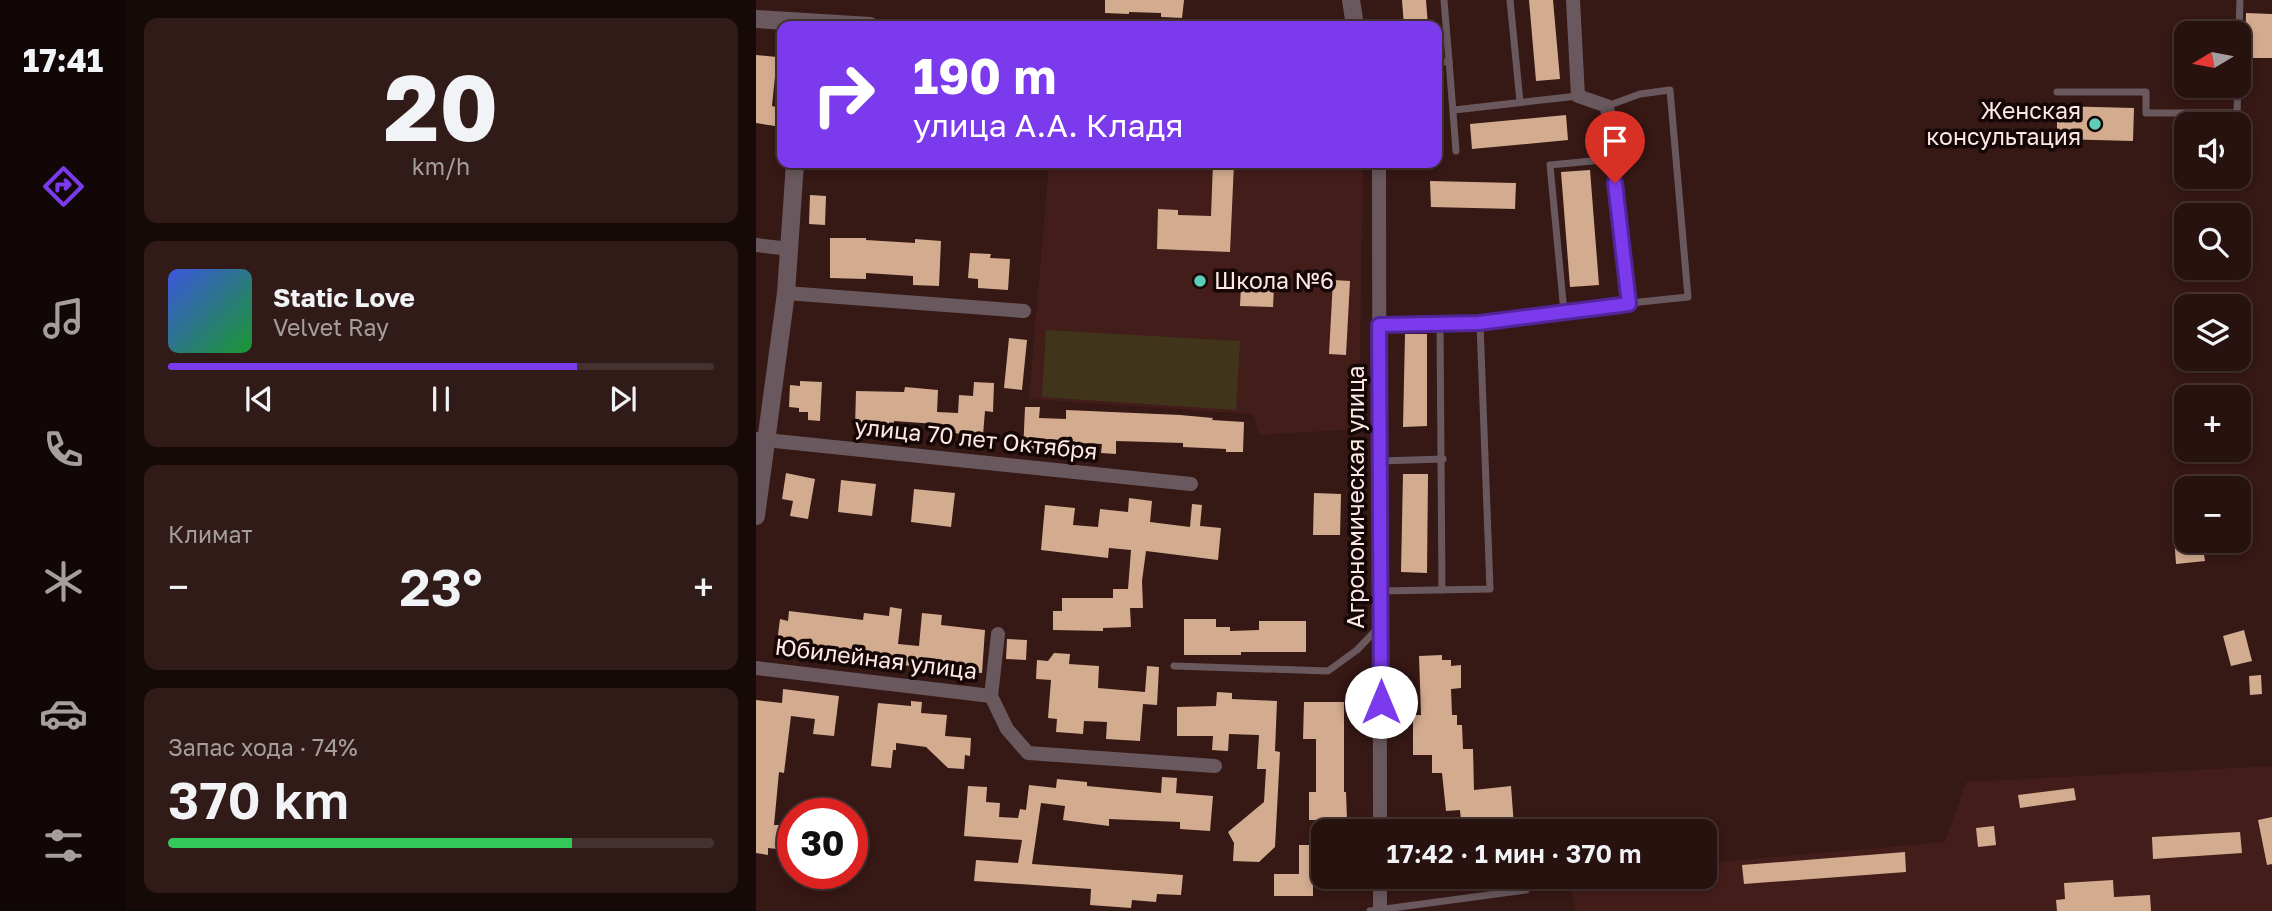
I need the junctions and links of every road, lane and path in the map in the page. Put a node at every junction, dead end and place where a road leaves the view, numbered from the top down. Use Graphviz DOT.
graph roads {
  1 [pos="1351,0"];
  2 [pos="1444,0"];
  3 [pos="1510,0"];
  4 [pos="1573,0"];
  5 [pos="2240,0"];
  6 [pos="756,19"];
  7 [pos="777,21"];
  8 [pos="1354,21"];
  9 [pos="2239,21"];
  10 [pos="1449,61"];
  11 [pos="1442,62"];
  12 [pos="2057,92"];
  13 [pos="1578,96"];
  14 [pos="2238,98"];
  15 [pos="1520,102"];
  16 [pos="1607,106"];
  17 [pos="1454,110"];
  18 [pos="1456,150"];
  19 [pos="1613,159"];
  20 [pos="795,168"];
  21 [pos="1379,168"];
  22 [pos="756,245"];
  23 [pos="790,249"];
  24 [pos="786,293"];
  25 [pos="1629,304"];
  26 [pos="1024,311"];
  27 [pos="1564,312"];
  28 [pos="1479,323"];
  29 [pos="1440,324"];
  30 [pos="1379,325"];
  31 [pos="761,440"];
  32 [pos="1443,459"];
  33 [pos="1380,461"];
  34 [pos="1191,484"];
  35 [pos="756,516"];
  36 [pos="1443,590"];
  37 [pos="1381,591"];
  38 [pos="1381,625"];
  39 [pos="998,634"];
  40 [pos="1174,666"];
  41 [pos="756,668"];
  42 [pos="991,696"];
  43 [pos="1215,766"];
  44 [pos="1380,819"];
  45 [pos="1378,889"];
  46 [pos="1526,890"];
  47 [pos="1375,910"];
  1 -- 8 [label="street"];
  2 -- 10 [label="lane"];
  3 -- 15 [label="lane"];
  4 -- 13 [label="street"];
  5 -- 9 [label="lane"];
  6 -- 7 [label="street"];
  10 -- 11 [label="lane"];
  10 -- 17 [label="lane"];
  12 -- 14 [label="lane"];
  13 -- 15 [label="lane"];
  13 -- 16 [label="street"];
  15 -- 17 [label="lane"];
  16 -- 19 [label="street"];
  16 -- 25 [label="lane"];
  17 -- 18 [label="lane"];
  19 -- 25 [label="street"];
  19 -- 27 [label="lane"];
  20 -- 23 [label="street"];
  21 -- 30 [label="street, Агрономическая улица"];
  22 -- 23 [label="street"];
  23 -- 24 [label="street"];
  24 -- 26 [label="street"];
  24 -- 31 [label="street"];
  25 -- 27 [label="street"];
  27 -- 28 [label="street"];
  28 -- 29 [label="street"];
  28 -- 36 [label="lane"];
  29 -- 30 [label="street"];
  29 -- 32 [label="lane"];
  30 -- 33 [label="street, Агрономическая улица"];
  31 -- 34 [label="street, улица 70 лет Октября"];
  31 -- 35 [label="street"];
  32 -- 33 [label="lane"];
  32 -- 36 [label="lane"];
  33 -- 37 [label="street, Агрономическая улица"];
  36 -- 37 [label="lane"];
  37 -- 38 [label="street, Агрономическая улица"];
  38 -- 40 [label="lane"];
  38 -- 44 [label="street, Агрономическая улица"];
  39 -- 42 [label="street"];
  41 -- 42 [label="street, Юбилейная улица"];
  42 -- 43 [label="street"];
  45 -- 47 [label="street"];
  46 -- 47 [label="lane"];
}
